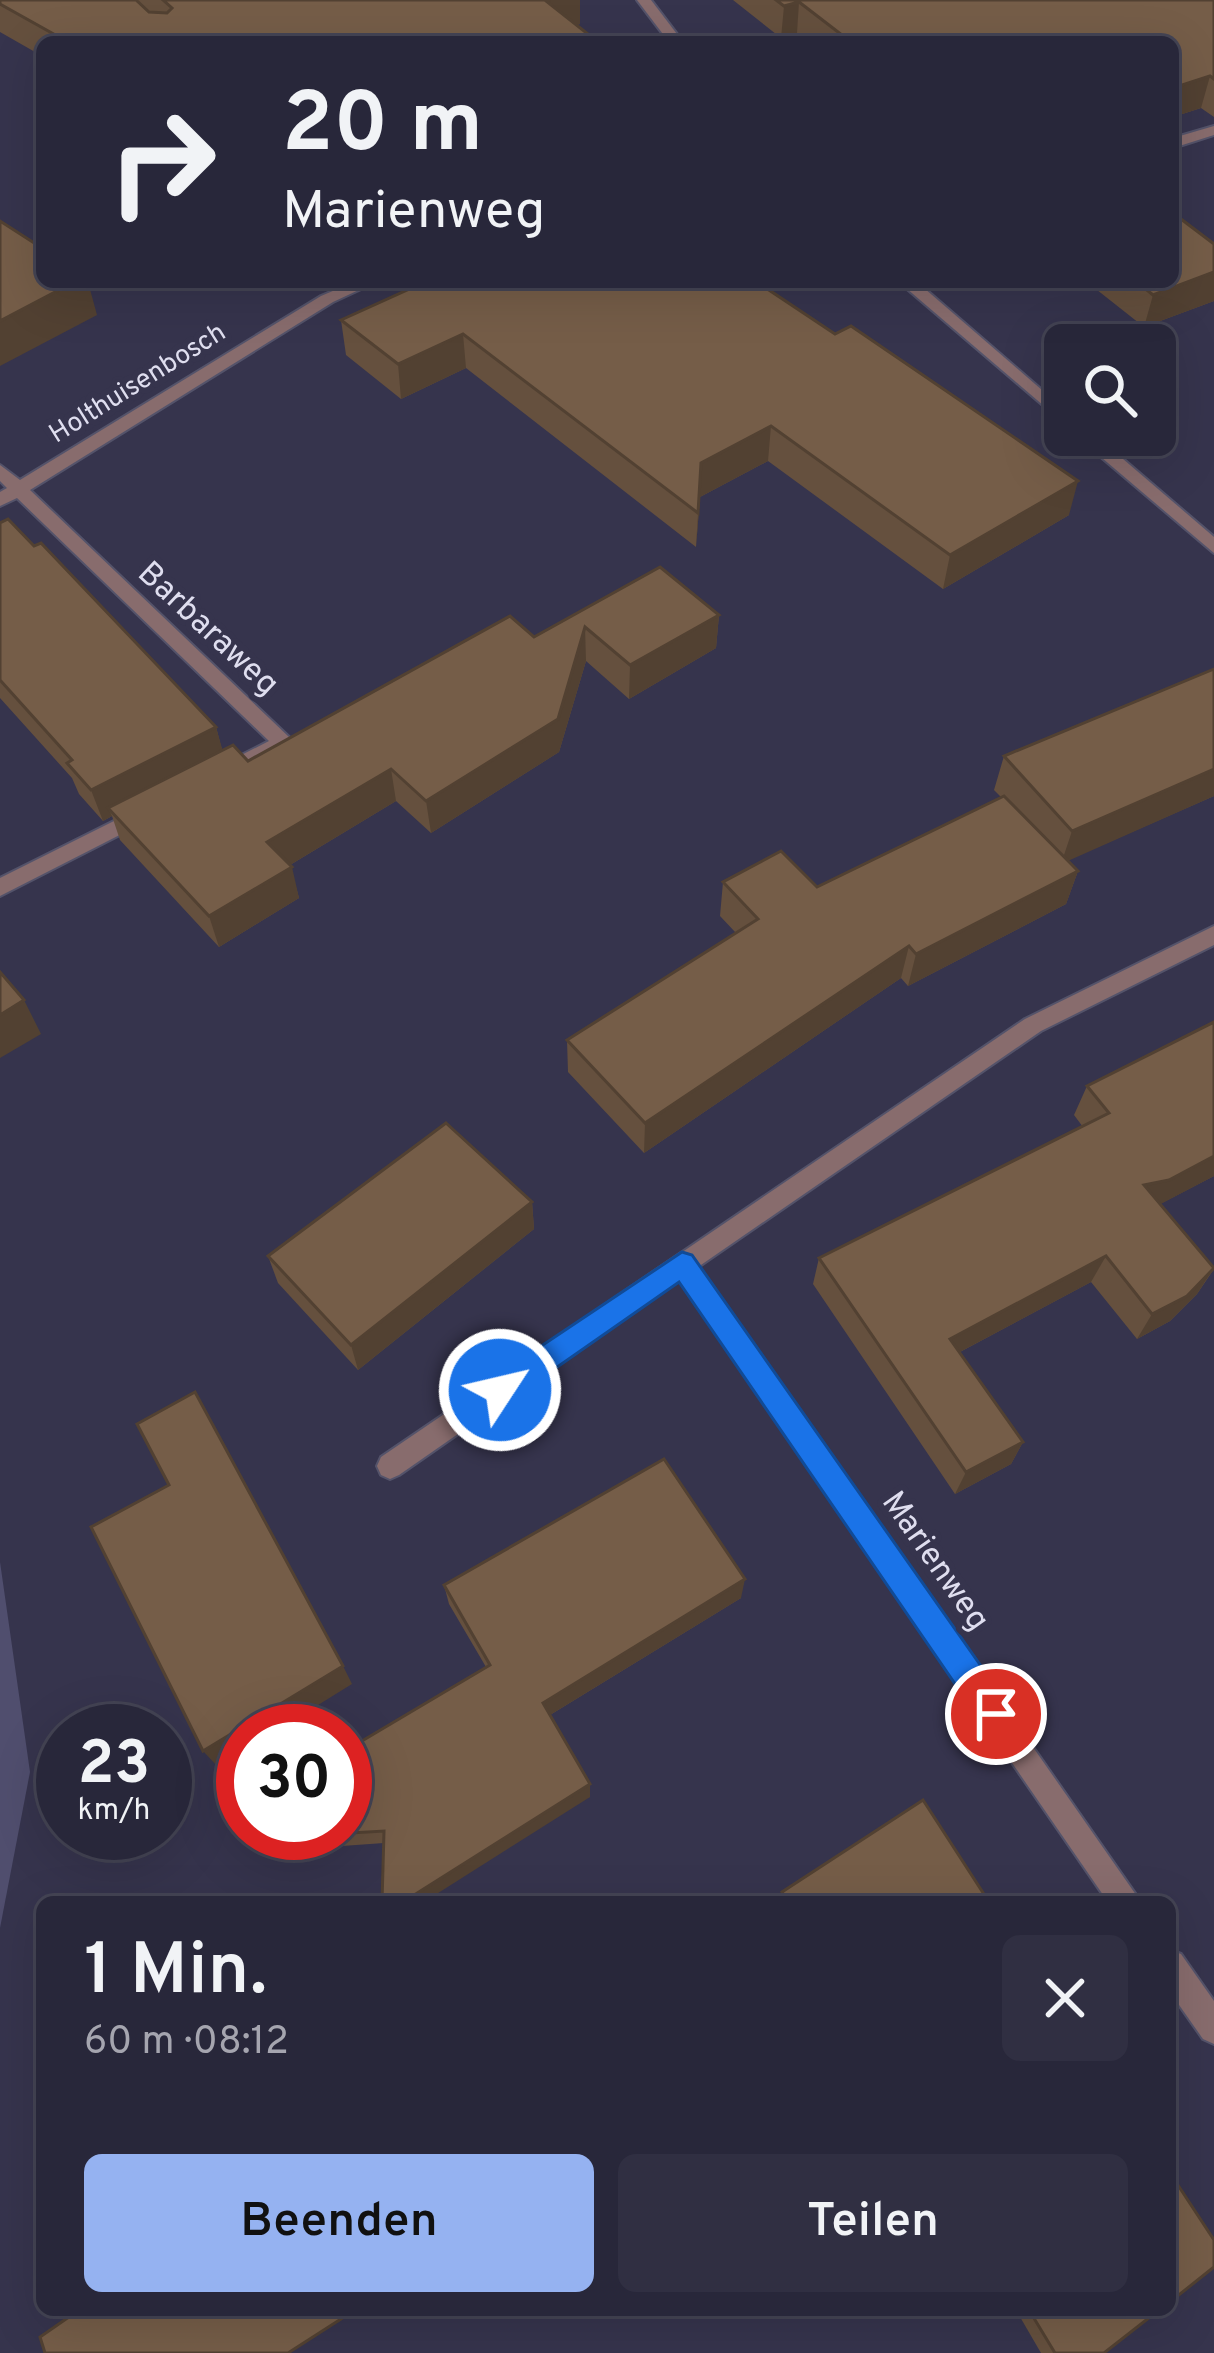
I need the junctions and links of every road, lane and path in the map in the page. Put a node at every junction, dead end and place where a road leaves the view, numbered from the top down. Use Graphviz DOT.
graph roads {
  1 [pos="644,0"];
  2 [pos="671,36"];
  3 [pos="1214,130"];
  4 [pos="1179,141"];
  5 [pos="354,288"];
  6 [pos="914,288"];
  7 [pos="1044,400"];
  8 [pos="1108,456"];
  9 [pos="0,471"];
  10 [pos="8,495"];
  11 [pos="1214,547"];
  12 [pos="202,784"];
  13 [pos="162,805"];
  14 [pos="0,888"];
  15 [pos="1214,935"];
  16 [pos="682,1264"];
  17 [pos="390,1466"];
  18 [pos="1122,1896"];
  19 [pos="1176,1974"];
  20 [pos="1214,2028"];
  1 -- 2 [label="street"];
  3 -- 4 [label="street"];
  5 -- 10 [label="street, Holthuisenbosch"];
  6 -- 7 [label="street"];
  8 -- 11 [label="street"];
  9 -- 10 [label="street"];
  10 -- 12 [label="street, Barbaraweg"];
  13 -- 14 [label="street"];
  15 -- 16 [label="street"];
  16 -- 17 [label="street"];
  16 -- 18 [label="street, Marienweg"];
  19 -- 20 [label="street"];
}
